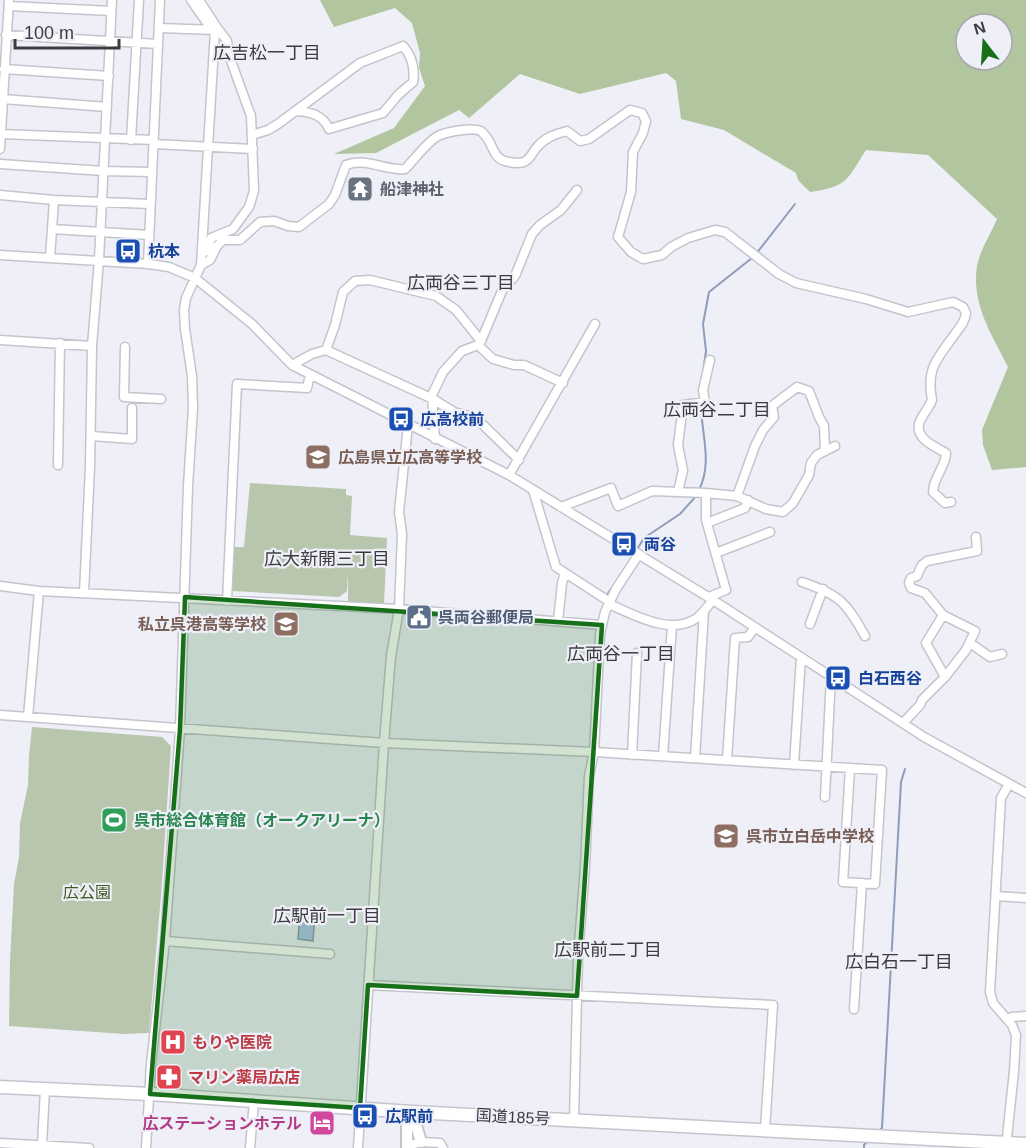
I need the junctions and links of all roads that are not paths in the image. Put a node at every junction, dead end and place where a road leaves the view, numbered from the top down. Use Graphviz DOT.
graph roads {
  1 [pos="112,0"];
  2 [pos="139,0"];
  3 [pos="160,0"];
  4 [pos="191,0"];
  5 [pos="199,0"];
  6 [pos="9,3"];
  7 [pos="111,11"];
  8 [pos="4,19"];
  9 [pos="160,28"];
  10 [pos="214,28"];
  11 [pos="6,35"];
  12 [pos="109,41"];
  13 [pos="137,43"];
  14 [pos="158,44"];
  15 [pos="4,69"];
  16 [pos="109,76"];
  17 [pos="3,99"];
  18 [pos="107,106"];
  19 [pos="297,111"];
  20 [pos="1,134"];
  21 [pos="252,135"];
  22 [pos="105,139"];
  23 [pos="131,140"];
  24 [pos="154,142"];
  25 [pos="208,147"];
  26 [pos="0,148"];
  27 [pos="253,148"];
  28 [pos="0,164"];
  29 [pos="103,171"];
  30 [pos="152,172"];
  31 [pos="577,190"];
  32 [pos="0,195"];
  33 [pos="54,200"];
  34 [pos="102,202"];
  35 [pos="150,204"];
  36 [pos="52,229"];
  37 [pos="100,233"];
  38 [pos="149,235"];
  39 [pos="202,253"];
  40 [pos="0,255"];
  41 [pos="50,258"];
  42 [pos="99,260"];
  43 [pos="148,264"];
  44 [pos="201,265"];
  45 [pos="195,278"];
  46 [pos="595,324"];
  47 [pos="0,340"];
  48 [pos="60,343"];
  49 [pos="479,343"];
  50 [pos="92,346"];
  51 [pos="125,347"];
  52 [pos="326,350"];
  53 [pos="711,360"];
  54 [pos="292,365"];
  55 [pos="310,375"];
  56 [pos="563,383"];
  57 [pos="160,399"];
  58 [pos="433,399"];
  59 [pos="132,408"];
  60 [pos="408,425"];
  61 [pos="91,436"];
  62 [pos="435,439"];
  63 [pos="835,446"];
  64 [pos="825,451"];
  65 [pos="519,460"];
  66 [pos="58,465"];
  67 [pos="509,475"];
  68 [pos="533,490"];
  69 [pos="678,492"];
  70 [pos="706,493"];
  71 [pos="737,496"];
  72 [pos="748,500"];
  73 [pos="951,502"];
  74 [pos="561,507"];
  75 [pos="707,523"];
  76 [pos="770,532"];
  77 [pos="976,537"];
  78 [pos="716,553"];
  79 [pos="639,555"];
  80 [pos="565,573"];
  81 [pos="802,582"];
  82 [pos="0,586"];
  83 [pos="823,589"];
  84 [pos="39,591"];
  85 [pos="84,593"];
  86 [pos="185,597"];
  87 [pos="711,598"];
  88 [pos="227,602"];
  89 [pos="610,603"];
  90 [pos="399,609"];
  91 [pos="704,611"];
  92 [pos="943,615"];
  93 [pos="558,621"];
  94 [pos="810,624"];
  95 [pos="602,625"];
  96 [pos="672,625"];
  97 [pos="755,627"];
  98 [pos="865,636"];
  99 [pos="970,643"];
  100 [pos="637,653"];
  101 [pos="1002,654"];
  102 [pos="801,657"];
  103 [pos="831,676"];
  104 [pos="945,677"];
  105 [pos="0,715"];
  106 [pos="28,717"];
  107 [pos="903,723"];
  108 [pos="180,729"];
  109 [pos="384,743"];
  110 [pos="594,752"];
  111 [pos="632,755"];
  112 [pos="663,756"];
  113 [pos="695,759"];
  114 [pos="727,760"];
  115 [pos="794,765"];
  116 [pos="825,767"];
  117 [pos="850,768"];
  118 [pos="1009,784"];
  119 [pos="1026,793"];
  120 [pos="825,796"];
  121 [pos="862,883"];
  122 [pos="996,896"];
  123 [pos="1026,898"];
  124 [pos="165,941"];
  125 [pos="330,954"];
  126 [pos="368,985"];
  127 [pos="577,996"];
  128 [pos="854,1009"];
  129 [pos="1026,1016"];
  130 [pos="1007,1019"];
  131 [pos="0,1087"];
  132 [pos="45,1089"];
  133 [pos="150,1094"];
  134 [pos="254,1101"];
  135 [pos="360,1108"];
  136 [pos="412,1112"];
  137 [pos="574,1120"];
  138 [pos="765,1130"];
  139 [pos="420,1142"];
  140 [pos="0,1143"];
  141 [pos="1026,1144"];
  142 [pos="42,1145"];
  143 [pos="1006,1145"];
  144 [pos="407,1147"];
  145 [pos="89,1148"];
  146 [pos="146,1148"];
  147 [pos="250,1148"];
  148 [pos="358,1148"];
  149 [pos="443,1148"];
  1 -- 7 [label="street"];
  2 -- 13 [label="street"];
  3 -- 9 [label="street"];
  4 -- 10 [label="street"];
  5 -- 10 [label="street"];
  6 -- 7 [label="street"];
  6 -- 8 [label="street"];
  7 -- 12 [label="street"];
  8 -- 11 [label="street"];
  9 -- 10 [label="street"];
  9 -- 14 [label="street"];
  10 -- 21 [label="street"];
  10 -- 25 [label="street"];
  11 -- 12 [label="street"];
  11 -- 15 [label="street"];
  12 -- 13 [label="street"];
  12 -- 16 [label="street"];
  13 -- 14 [label="street"];
  13 -- 23 [label="street"];
  14 -- 24 [label="street"];
  15 -- 16 [label="street"];
  15 -- 17 [label="street"];
  16 -- 18 [label="street"];
  17 -- 18 [label="street"];
  17 -- 20 [label="street"];
  18 -- 22 [label="street"];
  19 -- 19 [label="street"];
  19 -- 21 [label="street"];
  20 -- 22 [label="street"];
  20 -- 26 [label="street"];
  21 -- 27 [label="street"];
  22 -- 23 [label="street"];
  22 -- 29 [label="street"];
  23 -- 24 [label="street"];
  24 -- 25 [label="street"];
  24 -- 30 [label="street"];
  25 -- 27 [label="street"];
  25 -- 39 [label="street"];
  27 -- 39 [label="street"];
  28 -- 29 [label="street"];
  29 -- 30 [label="street"];
  29 -- 34 [label="street"];
  30 -- 35 [label="street"];
  31 -- 49 [label="street"];
  32 -- 33 [label="street"];
  33 -- 34 [label="street"];
  33 -- 36 [label="street"];
  34 -- 35 [label="street"];
  34 -- 37 [label="street"];
  35 -- 38 [label="street"];
  36 -- 37 [label="street"];
  36 -- 41 [label="street"];
  37 -- 38 [label="street"];
  37 -- 42 [label="street"];
  38 -- 43 [label="street"];
  39 -- 44 [label="street"];
  40 -- 41 [label="street"];
  41 -- 42 [label="street"];
  42 -- 43 [label="street"];
  42 -- 50 [label="street"];
  43 -- 45 [label="street"];
  44 -- 45 [label="street"];
  44 -- 73 [label="street"];
  45 -- 54 [label="street"];
  45 -- 86 [label="street"];
  46 -- 56 [label="street"];
  47 -- 48 [label="street"];
  48 -- 50 [label="street"];
  48 -- 66 [label="street"];
  49 -- 52 [label="street"];
  49 -- 56 [label="street"];
  49 -- 58 [label="street"];
  50 -- 61 [label="street"];
  51 -- 57 [label="street"];
  52 -- 54 [label="street"];
  52 -- 58 [label="street"];
  53 -- 69 [label="street"];
  54 -- 55 [label="street"];
  55 -- 60 [label="street"];
  55 -- 88 [label="street"];
  56 -- 65 [label="street"];
  58 -- 62 [label="street"];
  58 -- 65 [label="street"];
  59 -- 61 [label="street"];
  60 -- 62 [label="street"];
  60 -- 90 [label="street"];
  61 -- 85 [label="street"];
  62 -- 67 [label="street"];
  63 -- 64 [label="street"];
  64 -- 71 [label="street"];
  64 -- 72 [label="street"];
  65 -- 67 [label="street"];
  67 -- 68 [label="street"];
  68 -- 74 [label="street"];
  68 -- 80 [label="street"];
  69 -- 70 [label="street"];
  69 -- 74 [label="street"];
  70 -- 71 [label="street"];
  70 -- 75 [label="street"];
  71 -- 72 [label="street"];
  72 -- 75 [label="street"];
  74 -- 79 [label="street"];
  75 -- 78 [label="street"];
  76 -- 78 [label="street"];
  77 -- 92 [label="street"];
  78 -- 87 [label="street"];
  79 -- 87 [label="street"];
  79 -- 89 [label="street"];
  80 -- 89 [label="street"];
  80 -- 93 [label="street"];
  81 -- 83 [label="street"];
  82 -- 84 [label="street"];
  83 -- 94 [label="street"];
  83 -- 98 [label="street"];
  84 -- 85 [label="street"];
  84 -- 106 [label="street"];
  85 -- 86 [label="street"];
  86 -- 88 [label="street"];
  86 -- 108 [label="street"];
  87 -- 91 [label="street"];
  87 -- 97 [label="street"];
  88 -- 90 [label="street"];
  89 -- 95 [label="street"];
  89 -- 96 [label="street"];
  90 -- 93 [label="street"];
  90 -- 109 [label="street"];
  91 -- 96 [label="street"];
  91 -- 113 [label="street"];
  92 -- 99 [label="street"];
  92 -- 104 [label="street"];
  93 -- 95 [label="street"];
  95 -- 110 [label="street"];
  96 -- 112 [label="street"];
  97 -- 102 [label="street"];
  97 -- 114 [label="street"];
  99 -- 101 [label="street"];
  99 -- 104 [label="street"];
  100 -- 111 [label="street"];
  102 -- 103 [label="street"];
  102 -- 115 [label="street"];
  103 -- 107 [label="street"];
  103 -- 116 [label="street"];
  104 -- 107 [label="street"];
  105 -- 106 [label="street"];
  106 -- 108 [label="street"];
  107 -- 118 [label="street"];
  108 -- 109 [label="street"];
  108 -- 124 [label="street"];
  109 -- 110 [label="street"];
  109 -- 126 [label="street"];
  110 -- 111 [label="street"];
  110 -- 127 [label="street"];
  111 -- 112 [label="street"];
  112 -- 113 [label="street"];
  113 -- 114 [label="street"];
  114 -- 115 [label="street"];
  115 -- 116 [label="street"];
  116 -- 117 [label="street"];
  116 -- 120 [label="street"];
  117 -- 121 [label="street"];
  117 -- 121 [label="street"];
  118 -- 119 [label="street"];
  118 -- 122 [label="street"];
  121 -- 128 [label="street"];
  122 -- 123 [label="street"];
  122 -- 130 [label="street"];
  124 -- 125 [label="street"];
  124 -- 133 [label="street"];
  126 -- 127 [label="street"];
  126 -- 135 [label="street"];
  127 -- 137 [label="street"];
  127 -- 138 [label="street"];
  129 -- 130 [label="street"];
  130 -- 143 [label="street"];
  131 -- 132 [label="highway, 国道185号"];
  132 -- 133 [label="highway, 国道185号"];
  132 -- 142 [label="street"];
  133 -- 134 [label="highway, 国道185号"];
  133 -- 146 [label="street"];
  134 -- 135 [label="highway, 国道185号"];
  134 -- 147 [label="street"];
  135 -- 136 [label="highway, 国道185号"];
  135 -- 148 [label="street"];
  136 -- 137 [label="highway, 国道185号"];
  136 -- 139 [label="main road"];
  136 -- 144 [label="main road"];
  137 -- 138 [label="highway, 国道185号"];
  138 -- 143 [label="highway, 国道185号"];
  139 -- 144 [label="street"];
  139 -- 149 [label="street"];
  140 -- 142 [label="street"];
  141 -- 143 [label="highway, 国道185号"];
  142 -- 145 [label="street"];
}
